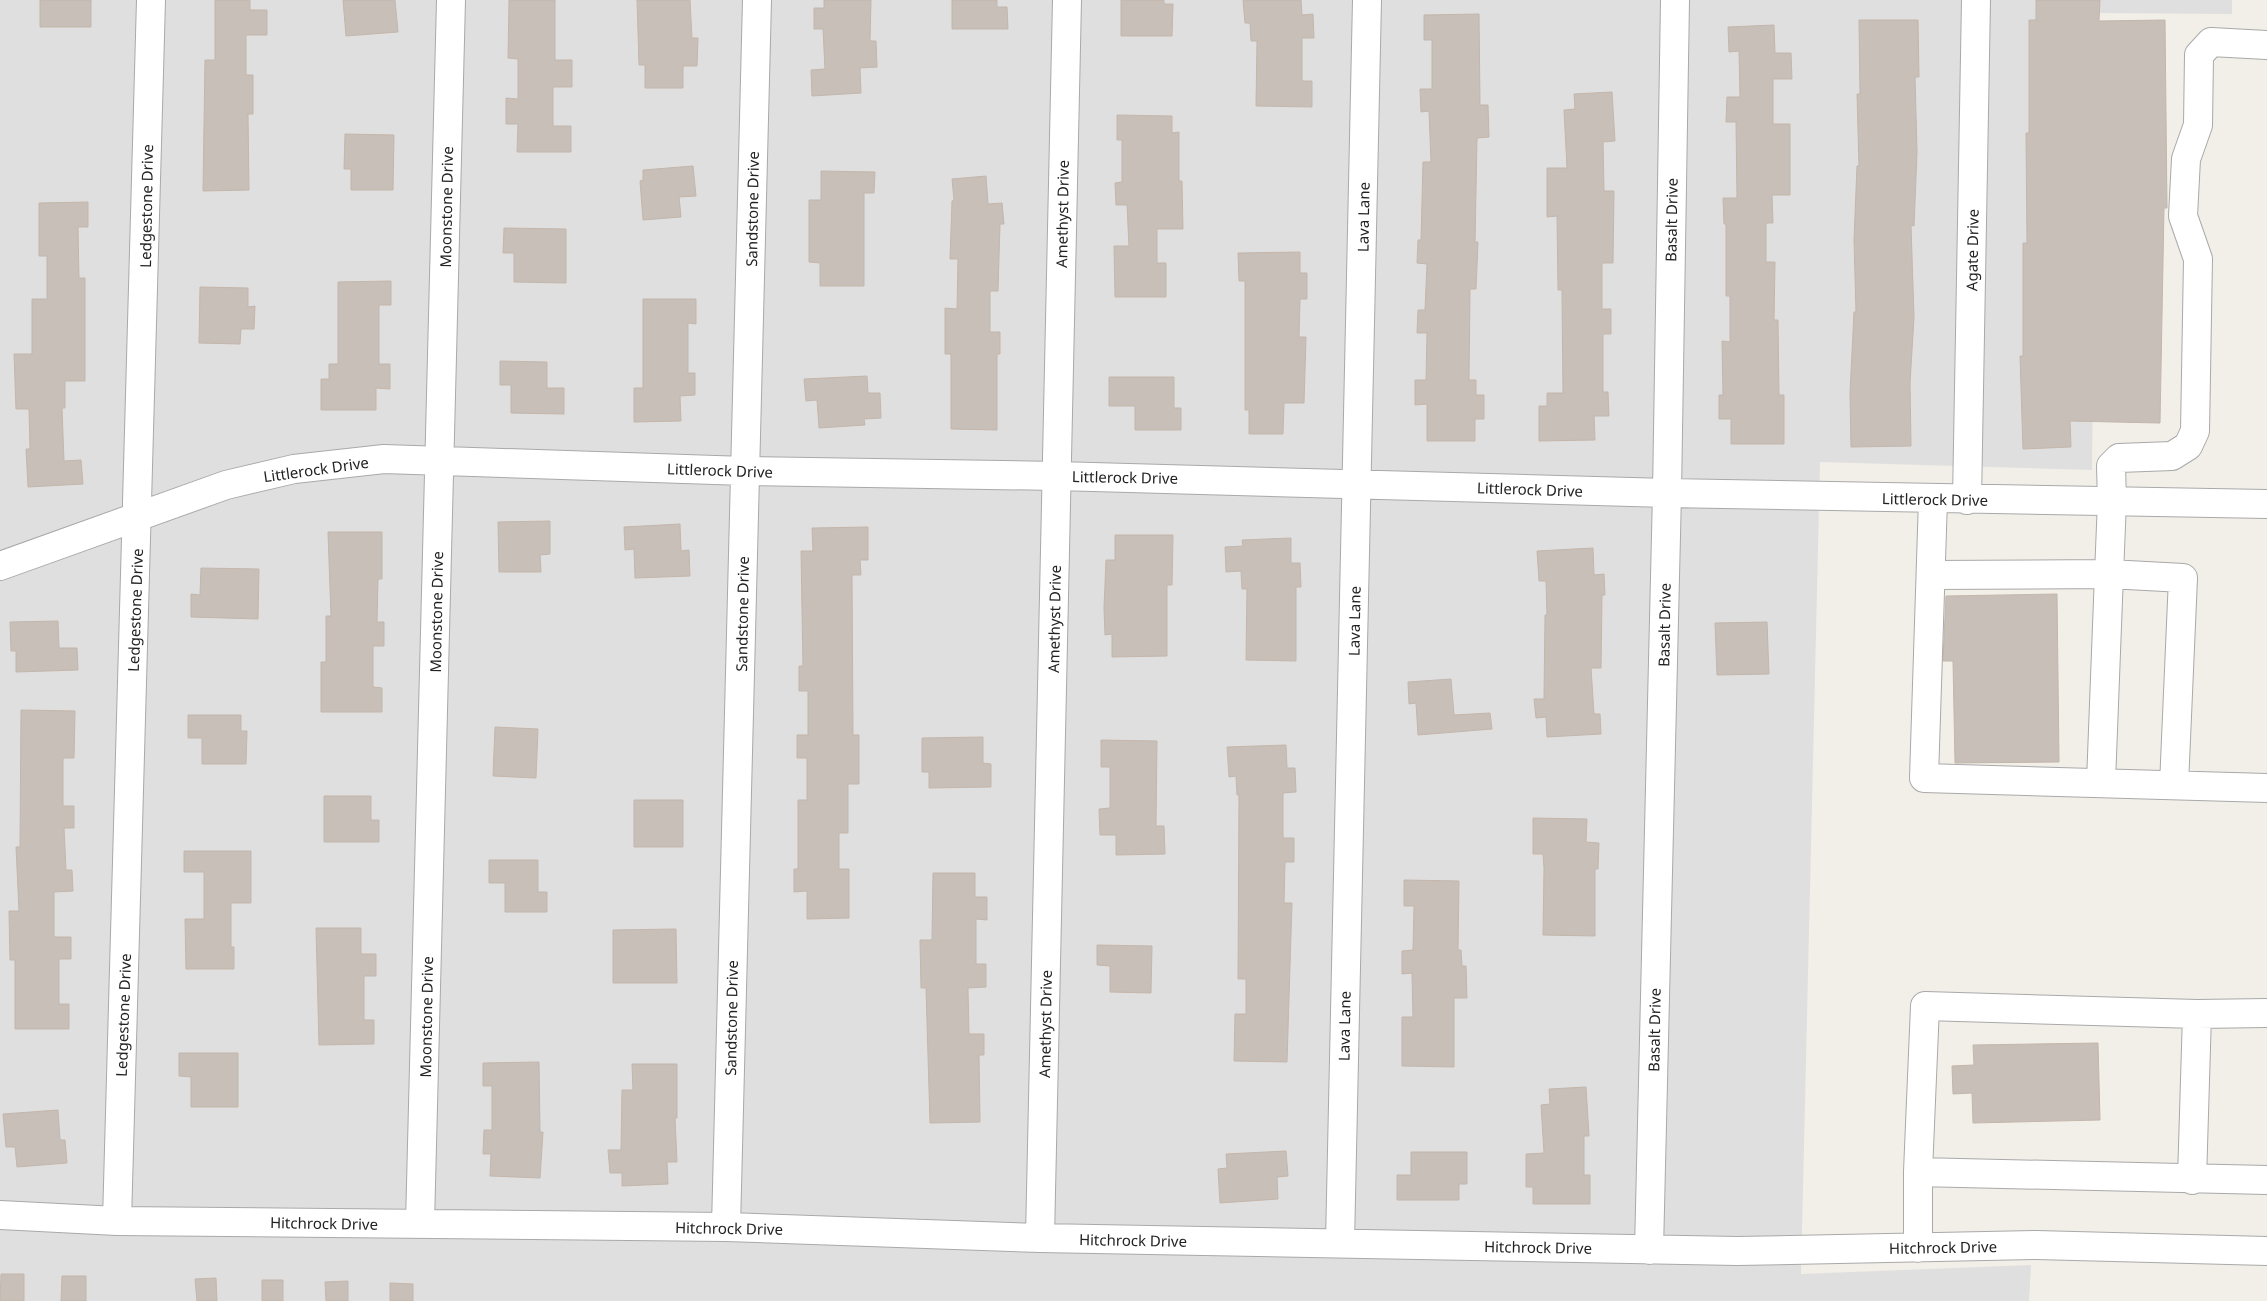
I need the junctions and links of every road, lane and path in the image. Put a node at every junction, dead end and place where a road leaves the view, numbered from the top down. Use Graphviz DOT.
graph roads {
  1 [pos="151,0"];
  2 [pos="451,0"];
  3 [pos="757,0"];
  4 [pos="1067,0"];
  5 [pos="1368,0"];
  6 [pos="1675,0"];
  7 [pos="1976,0"];
  8 [pos="2267,45"];
  9 [pos="440,461"];
  10 [pos="745,471"];
  11 [pos="1057,476"];
  12 [pos="1357,483"];
  13 [pos="1667,493"];
  14 [pos="1934,499"];
  15 [pos="1967,500"];
  16 [pos="2112,501"];
  17 [pos="2267,504"];
  18 [pos="138,517"];
  19 [pos="0,566"];
  20 [pos="2109,574"];
  21 [pos="1931,575"];
  22 [pos="2101,782"];
  23 [pos="2174,784"];
  24 [pos="2267,788"];
  25 [pos="2267,1013"];
  26 [pos="2197,1014"];
  27 [pos="1918,1172"];
  28 [pos="2192,1180"];
  29 [pos="2267,1180"];
  30 [pos="0,1214"];
  31 [pos="117,1221"];
  32 [pos="420,1224"];
  33 [pos="726,1227"];
  34 [pos="1040,1238"];
  35 [pos="1340,1243"];
  36 [pos="1918,1248"];
  37 [pos="1650,1250"];
  38 [pos="2267,1251"];
  1 -- 18 [label="street, Ledgestone Drive"];
  2 -- 9 [label="street, Moonstone Drive"];
  3 -- 10 [label="street, Sandstone Drive"];
  4 -- 11 [label="street, Amethyst Drive"];
  5 -- 12 [label="street, Lava Lane"];
  6 -- 13 [label="street, Basalt Drive"];
  7 -- 15 [label="street, Agate Drive"];
  8 -- 16 [label="street"];
  9 -- 10 [label="street, Littlerock Drive"];
  9 -- 18 [label="street, Littlerock Drive"];
  9 -- 32 [label="street, Moonstone Drive"];
  10 -- 11 [label="street, Littlerock Drive"];
  10 -- 33 [label="street, Sandstone Drive"];
  11 -- 12 [label="street, Littlerock Drive"];
  11 -- 34 [label="street, Amethyst Drive"];
  12 -- 13 [label="street, Littlerock Drive"];
  12 -- 35 [label="street, Lava Lane"];
  13 -- 14 [label="street, Littlerock Drive"];
  13 -- 37 [label="street, Basalt Drive"];
  14 -- 15 [label="street, Littlerock Drive"];
  14 -- 21 [label="street"];
  15 -- 16 [label="street, Littlerock Drive"];
  16 -- 17 [label="street, Littlerock Drive"];
  16 -- 20 [label="street"];
  18 -- 19 [label="street, Littlerock Drive"];
  18 -- 31 [label="street, Ledgestone Drive"];
  20 -- 21 [label="street"];
  20 -- 22 [label="street"];
  20 -- 23 [label="street"];
  21 -- 22 [label="street"];
  22 -- 23 [label="street"];
  23 -- 24 [label="street"];
  25 -- 26 [label="street"];
  26 -- 27 [label="street"];
  26 -- 28 [label="street"];
  27 -- 28 [label="street"];
  27 -- 36 [label="street"];
  28 -- 29 [label="street"];
  30 -- 31 [label="street, Hitchrock Drive"];
  31 -- 32 [label="street, Hitchrock Drive"];
  32 -- 33 [label="street, Hitchrock Drive"];
  33 -- 34 [label="street, Hitchrock Drive"];
  34 -- 35 [label="street, Hitchrock Drive"];
  35 -- 37 [label="street, Hitchrock Drive"];
  36 -- 37 [label="street, Hitchrock Drive"];
  36 -- 38 [label="street, Hitchrock Drive"];
}
